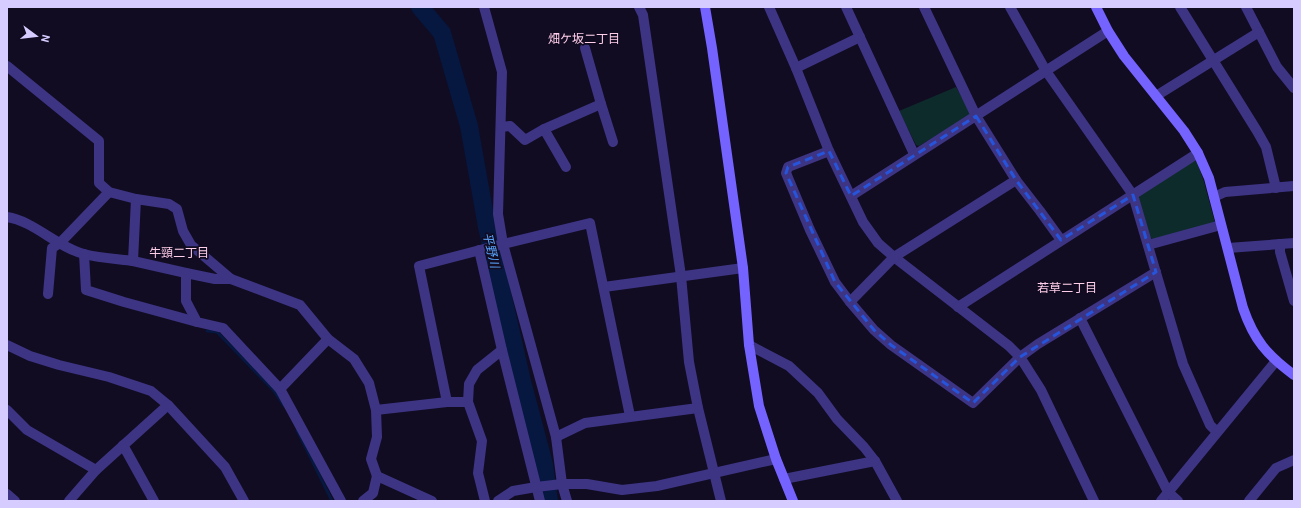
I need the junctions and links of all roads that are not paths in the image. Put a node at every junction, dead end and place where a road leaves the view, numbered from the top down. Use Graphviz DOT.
graph roads {
  1 [pos="484,7"];
  2 [pos="639,7"];
  3 [pos="705,7"];
  4 [pos="769,7"];
  5 [pos="846,7"];
  6 [pos="924,7"];
  7 [pos="1010,7"];
  8 [pos="1096,7"];
  9 [pos="1180,7"];
  10 [pos="1246,7"];
  11 [pos="1108,31"];
  12 [pos="1259,32"];
  13 [pos="860,37"];
  14 [pos="585,48"];
  15 [pos="1213,60"];
  16 [pos="7,66"];
  17 [pos="796,68"];
  18 [pos="1046,71"];
  19 [pos="1294,88"];
  20 [pos="1156,96"];
  21 [pos="600,104"];
  22 [pos="976,116"];
  23 [pos="501,127"];
  24 [pos="544,129"];
  25 [pos="613,142"];
  26 [pos="829,150"];
  27 [pos="1198,153"];
  28 [pos="914,154"];
  29 [pos="566,167"];
  30 [pos="1016,180"];
  31 [pos="1294,186"];
  32 [pos="1276,188"];
  33 [pos="109,192"];
  34 [pos="1133,195"];
  35 [pos="851,196"];
  36 [pos="1214,197"];
  37 [pos="136,199"];
  38 [pos="7,217"];
  39 [pos="1221,225"];
  40 [pos="1061,240"];
  41 [pos="60,243"];
  42 [pos="1294,243"];
  43 [pos="503,244"];
  44 [pos="1280,244"];
  45 [pos="1148,245"];
  46 [pos="1228,248"];
  47 [pos="479,250"];
  48 [pos="84,254"];
  49 [pos="894,258"];
  50 [pos="133,261"];
  51 [pos="743,268"];
  52 [pos="1156,272"];
  53 [pos="186,273"];
  54 [pos="681,276"];
  55 [pos="231,280"];
  56 [pos="604,287"];
  57 [pos="48,294"];
  58 [pos="1294,301"];
  59 [pos="850,302"];
  60 [pos="958,307"];
  61 [pos="1080,318"];
  62 [pos="197,322"];
  63 [pos="328,339"];
  64 [pos="749,344"];
  65 [pos="7,345"];
  66 [pos="502,350"];
  67 [pos="1020,358"];
  68 [pos="1276,362"];
  69 [pos="1294,375"];
  70 [pos="280,389"];
  71 [pos="447,402"];
  72 [pos="468,402"];
  73 [pos="168,405"];
  74 [pos="698,408"];
  75 [pos="7,410"];
  76 [pos="376,410"];
  77 [pos="630,416"];
  78 [pos="1217,432"];
  79 [pos="556,437"];
  80 [pos="123,445"];
  81 [pos="776,459"];
  82 [pos="1294,460"];
  83 [pos="875,461"];
  84 [pos="96,470"];
  85 [pos="714,474"];
  86 [pos="377,476"];
  87 [pos="784,478"];
  88 [pos="562,484"];
  89 [pos="536,487"];
  90 [pos="1168,492"];
  91 [pos="7,494"];
  92 [pos="15,501"];
  93 [pos="70,501"];
  94 [pos="154,501"];
  95 [pos="244,501"];
  96 [pos="341,501"];
  97 [pos="362,501"];
  98 [pos="432,501"];
  99 [pos="485,501"];
  100 [pos="498,501"];
  101 [pos="540,501"];
  102 [pos="567,501"];
  103 [pos="721,501"];
  104 [pos="793,501"];
  105 [pos="898,501"];
  106 [pos="1094,501"];
  107 [pos="1161,501"];
  108 [pos="1178,501"];
  109 [pos="1249,501"];
  1 -- 23 [label="street"];
  2 -- 54 [label="street"];
  3 -- 51 [label="street"];
  4 -- 17 [label="street"];
  5 -- 13 [label="street"];
  6 -- 22 [label="street"];
  7 -- 18 [label="street"];
  8 -- 11 [label="street"];
  9 -- 15 [label="street"];
  10 -- 12 [label="street"];
  11 -- 18 [label="street"];
  11 -- 20 [label="street"];
  12 -- 15 [label="street"];
  12 -- 19 [label="street"];
  13 -- 17 [label="street"];
  13 -- 28 [label="street"];
  14 -- 21 [label="street"];
  15 -- 20 [label="street"];
  15 -- 32 [label="street"];
  16 -- 33 [label="street"];
  17 -- 26 [label="street"];
  18 -- 22 [label="street"];
  18 -- 34 [label="street"];
  20 -- 27 [label="street"];
  21 -- 24 [label="street"];
  21 -- 25 [label="street"];
  22 -- 28 [label="street"];
  22 -- 30 [label="street"];
  23 -- 24 [label="street"];
  23 -- 43 [label="street"];
  24 -- 29 [label="street"];
  26 -- 35 [label="street"];
  26 -- 59 [label="street"];
  27 -- 34 [label="street"];
  27 -- 36 [label="street"];
  28 -- 35 [label="street"];
  30 -- 40 [label="street"];
  30 -- 49 [label="street"];
  31 -- 32 [label="street"];
  32 -- 36 [label="street"];
  33 -- 37 [label="street"];
  33 -- 41 [label="street"];
  34 -- 40 [label="street"];
  34 -- 45 [label="street"];
  35 -- 49 [label="street"];
  36 -- 39 [label="street"];
  37 -- 50 [label="street"];
  37 -- 55 [label="street"];
  38 -- 41 [label="street"];
  39 -- 45 [label="street"];
  39 -- 46 [label="street"];
  40 -- 60 [label="street"];
  41 -- 48 [label="street"];
  41 -- 57 [label="street"];
  42 -- 44 [label="street"];
  43 -- 47 [label="street"];
  43 -- 56 [label="street"];
  43 -- 79 [label="street"];
  44 -- 46 [label="street"];
  44 -- 58 [label="street"];
  45 -- 52 [label="street"];
  46 -- 68 [label="street"];
  47 -- 66 [label="street"];
  47 -- 71 [label="street"];
  48 -- 50 [label="street"];
  48 -- 62 [label="street"];
  49 -- 59 [label="street"];
  49 -- 60 [label="street"];
  50 -- 53 [label="street"];
  51 -- 54 [label="street"];
  51 -- 64 [label="street"];
  52 -- 61 [label="street"];
  52 -- 78 [label="street"];
  53 -- 55 [label="street"];
  53 -- 62 [label="street"];
  54 -- 56 [label="street"];
  54 -- 74 [label="street"];
  55 -- 63 [label="street"];
  56 -- 77 [label="street"];
  59 -- 67 [label="street"];
  60 -- 67 [label="street"];
  61 -- 67 [label="street"];
  61 -- 90 [label="street"];
  62 -- 70 [label="street"];
  63 -- 70 [label="street"];
  63 -- 76 [label="street"];
  64 -- 81 [label="street"];
  64 -- 83 [label="street"];
  65 -- 73 [label="street"];
  66 -- 72 [label="street"];
  66 -- 89 [label="street"];
  67 -- 106 [label="street"];
  68 -- 69 [label="street"];
  68 -- 78 [label="street"];
  70 -- 96 [label="street"];
  71 -- 72 [label="street"];
  71 -- 76 [label="street"];
  72 -- 99 [label="street"];
  73 -- 80 [label="street"];
  73 -- 95 [label="street"];
  74 -- 77 [label="street"];
  74 -- 85 [label="street"];
  75 -- 84 [label="street"];
  76 -- 86 [label="street"];
  77 -- 79 [label="street"];
  78 -- 90 [label="street"];
  79 -- 88 [label="street"];
  80 -- 84 [label="street"];
  80 -- 94 [label="street"];
  81 -- 85 [label="street"];
  81 -- 87 [label="street"];
  82 -- 109 [label="street"];
  83 -- 87 [label="street"];
  83 -- 105 [label="street"];
  84 -- 93 [label="street"];
  85 -- 88 [label="street"];
  85 -- 103 [label="street"];
  86 -- 97 [label="street"];
  86 -- 98 [label="street"];
  87 -- 104 [label="street"];
  88 -- 89 [label="street"];
  88 -- 102 [label="street"];
  89 -- 100 [label="street"];
  89 -- 101 [label="street"];
  90 -- 107 [label="street"];
  90 -- 108 [label="street"];
  91 -- 92 [label="street"];
}
